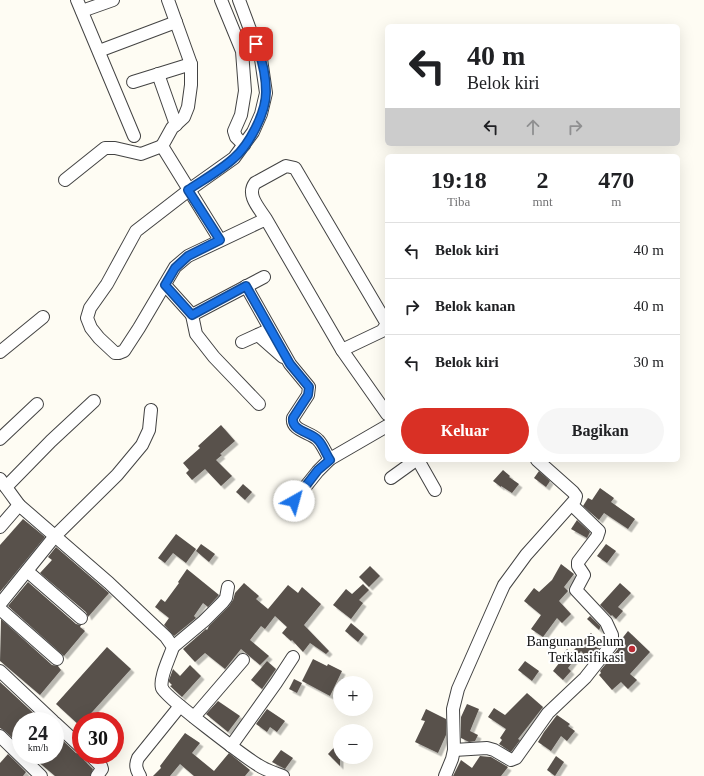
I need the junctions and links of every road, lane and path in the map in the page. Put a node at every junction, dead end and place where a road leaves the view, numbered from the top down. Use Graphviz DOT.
graph roads {
  1 [pos="113,0"];
  2 [pos="168,0"];
  3 [pos="221,0"];
  4 [pos="239,0"];
  5 [pos="80,6"];
  6 [pos="176,22"];
  7 [pos="98,51"];
  8 [pos="191,64"];
  9 [pos="158,74"];
  10 [pos="133,82"];
  11 [pos="176,124"];
  12 [pos="134,136"];
  13 [pos="244,145"];
  14 [pos="162,146"];
  15 [pos="65,180"];
  16 [pos="188,190"];
  17 [pos="266,219"];
  18 [pos="220,240"];
  19 [pos="264,278"];
  20 [pos="165,285"];
  21 [pos="246,286"];
  22 [pos="192,315"];
  23 [pos="43,317"];
  24 [pos="385,321"];
  25 [pos="385,327"];
  26 [pos="271,329"];
  27 [pos="258,335"];
  28 [pos="242,342"];
  29 [pos="342,350"];
  30 [pos="0,352"];
  31 [pos="290,364"];
  32 [pos="94,401"];
  33 [pos="37,404"];
  34 [pos="259,404"];
  35 [pos="152,410"];
  36 [pos="385,411"];
  37 [pos="385,427"];
  38 [pos="0,439"];
  39 [pos="330,460"];
  40 [pos="414,462"];
  41 [pos="418,462"];
  42 [pos="539,462"];
  43 [pos="391,478"];
  44 [pos="3,483"];
  45 [pos="435,490"];
  46 [pos="294,501"];
  47 [pos="19,505"];
  48 [pos="572,505"];
  49 [pos="0,528"];
  50 [pos="55,536"];
  51 [pos="27,571"];
  52 [pos="228,587"];
  53 [pos="0,604"];
  54 [pos="0,609"];
  55 [pos="81,618"];
  56 [pos="173,647"];
  57 [pos="293,657"];
  58 [pos="57,659"];
  59 [pos="242,660"];
  60 [pos="0,671"];
  61 [pos="180,706"];
  62 [pos="43,712"];
  63 [pos="194,717"];
  64 [pos="64,731"];
  65 [pos="72,739"];
  66 [pos="2,742"];
  67 [pos="231,746"];
  68 [pos="454,750"];
  69 [pos="99,764"];
  70 [pos="38,775"];
  71 [pos="98,776"];
  72 [pos="140,776"];
  73 [pos="283,776"];
  74 [pos="445,776"];
  1 -- 5 [label="street"];
  2 -- 6 [label="street"];
  3 -- 13 [label="street"];
  4 -- 13 [label="street"];
  5 -- 7 [label="street"];
  6 -- 7 [label="street"];
  6 -- 8 [label="street"];
  7 -- 12 [label="street"];
  8 -- 9 [label="street"];
  8 -- 11 [label="street"];
  9 -- 10 [label="street"];
  9 -- 11 [label="street"];
  11 -- 14 [label="street"];
  13 -- 16 [label="street"];
  14 -- 15 [label="street"];
  14 -- 16 [label="street"];
  16 -- 18 [label="street"];
  16 -- 20 [label="street"];
  17 -- 18 [label="street"];
  17 -- 24 [label="street"];
  17 -- 29 [label="street"];
  18 -- 20 [label="street"];
  19 -- 21 [label="street"];
  20 -- 22 [label="street"];
  21 -- 22 [label="street"];
  21 -- 26 [label="street"];
  22 -- 34 [label="street"];
  23 -- 30 [label="street"];
  25 -- 29 [label="street"];
  26 -- 27 [label="street"];
  26 -- 31 [label="street"];
  27 -- 28 [label="street"];
  27 -- 31 [label="street"];
  29 -- 36 [label="street"];
  31 -- 39 [label="street"];
  32 -- 44 [label="street"];
  33 -- 38 [label="street"];
  35 -- 50 [label="street"];
  37 -- 39 [label="street"];
  39 -- 46 [label="street"];
  40 -- 43 [label="street"];
  41 -- 45 [label="street"];
  42 -- 48 [label="street"];
  44 -- 47 [label="street"];
  47 -- 49 [label="street"];
  47 -- 50 [label="street"];
  48 -- 68 [label="street"];
  48 -- 68 [label="street"];
  50 -- 51 [label="street"];
  50 -- 56 [label="street"];
  51 -- 53 [label="street"];
  51 -- 55 [label="street"];
  52 -- 56 [label="street"];
  54 -- 58 [label="street"];
  56 -- 61 [label="street"];
  57 -- 67 [label="street"];
  59 -- 63 [label="street"];
  60 -- 62 [label="street"];
  61 -- 63 [label="street"];
  61 -- 72 [label="street"];
  63 -- 67 [label="street"];
  64 -- 65 [label="street"];
  66 -- 70 [label="street"];
  67 -- 73 [label="street"];
  68 -- 74 [label="street"];
  69 -- 71 [label="street"];
}
